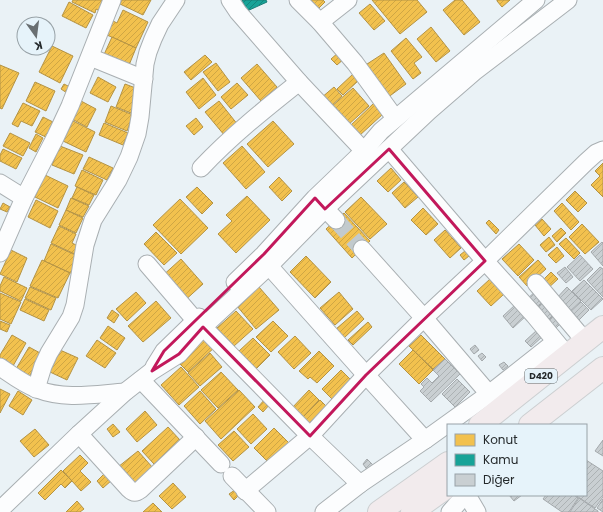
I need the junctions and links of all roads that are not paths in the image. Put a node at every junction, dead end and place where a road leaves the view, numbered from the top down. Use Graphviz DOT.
graph roads {
  1 [pos="112,0"];
  2 [pos="176,0"];
  3 [pos="230,0"];
  4 [pos="298,0"];
  5 [pos="348,0"];
  6 [pos="536,0"];
  7 [pos="568,0"];
  8 [pos="320,22"];
  9 [pos="90,57"];
  10 [pos="144,79"];
  11 [pos="300,82"];
  12 [pos="395,118"];
  13 [pos="389,149"];
  14 [pos="364,150"];
  15 [pos="603,150"];
  16 [pos="201,168"];
  17 [pos="0,183"];
  18 [pos="24,198"];
  19 [pos="325,209"];
  20 [pos="362,249"];
  21 [pos="0,253"];
  22 [pos="485,262"];
  23 [pos="147,264"];
  24 [pos="269,266"];
  25 [pos="536,283"];
  26 [pos="424,318"];
  27 [pos="199,323"];
  28 [pos="603,327"];
  29 [pos="594,344"];
  30 [pos="561,348"];
  31 [pos="0,367"];
  32 [pos="603,368"];
  33 [pos="147,375"];
  34 [pos="366,375"];
  35 [pos="603,385"];
  36 [pos="36,389"];
  37 [pos="125,392"];
  38 [pos="489,394"];
  39 [pos="447,424"];
  40 [pos="447,424"];
  41 [pos="481,424"];
  42 [pos="499,424"];
  43 [pos="531,424"];
  44 [pos="550,424"];
  45 [pos="79,434"];
  46 [pos="310,436"];
  47 [pos="196,437"];
  48 [pos="425,440"];
  49 [pos="445,476"];
  50 [pos="360,484"];
  51 [pos="245,490"];
  52 [pos="465,496"];
  53 [pos="467,496"];
  54 [pos="3,501"];
  55 [pos="267,512"];
  56 [pos="324,512"];
  57 [pos="379,512"];
  58 [pos="412,512"];
  59 [pos="450,512"];
  60 [pos="477,512"];
  1 -- 9 [label="street"];
  2 -- 10 [label="street"];
  3 -- 11 [label="street"];
  4 -- 8 [label="street"];
  5 -- 8 [label="street"];
  6 -- 12 [label="street"];
  7 -- 13 [label="street"];
  8 -- 12 [label="street"];
  9 -- 10 [label="street"];
  9 -- 18 [label="street"];
  10 -- 36 [label="street"];
  11 -- 14 [label="street"];
  11 -- 16 [label="street"];
  12 -- 14 [label="street"];
  13 -- 19 [label="street"];
  13 -- 22 [label="street"];
  14 -- 19 [label="street"];
  15 -- 22 [label="street"];
  17 -- 18 [label="street"];
  18 -- 21 [label="street"];
  19 -- 24 [label="street"];
  19 -- 27 [label="street"];
  20 -- 26 [label="street"];
  22 -- 26 [label="street"];
  22 -- 30 [label="street"];
  23 -- 27 [label="street"];
  24 -- 27 [label="street"];
  24 -- 34 [label="street"];
  25 -- 29 [label="street"];
  26 -- 34 [label="street"];
  26 -- 38 [label="street"];
  27 -- 33 [label="street"];
  27 -- 46 [label="street"];
  28 -- 29 [label="highway, D420"];
  29 -- 30 [label="highway, D420"];
  29 -- 42 [label="highway"];
  30 -- 38 [label="street"];
  30 -- 41 [label="highway, D420"];
  31 -- 36 [label="street"];
  32 -- 43 [label="highway"];
  33 -- 37 [label="street"];
  33 -- 47 [label="street"];
  34 -- 46 [label="street"];
  34 -- 48 [label="street"];
  35 -- 44 [label="highway"];
  36 -- 37 [label="street"];
  37 -- 45 [label="street"];
  38 -- 40 [label="street"];
  39 -- 48 [label="street"];
  45 -- 47 [label="street"];
  45 -- 54 [label="street"];
  46 -- 50 [label="street"];
  46 -- 51 [label="street"];
  47 -- 51 [label="street"];
  48 -- 50 [label="street"];
  49 -- 57 [label="highway"];
  49 -- 58 [label="highway"];
  50 -- 56 [label="street"];
  51 -- 55 [label="street"];
  52 -- 59 [label="street"];
  53 -- 60 [label="street"];
}
